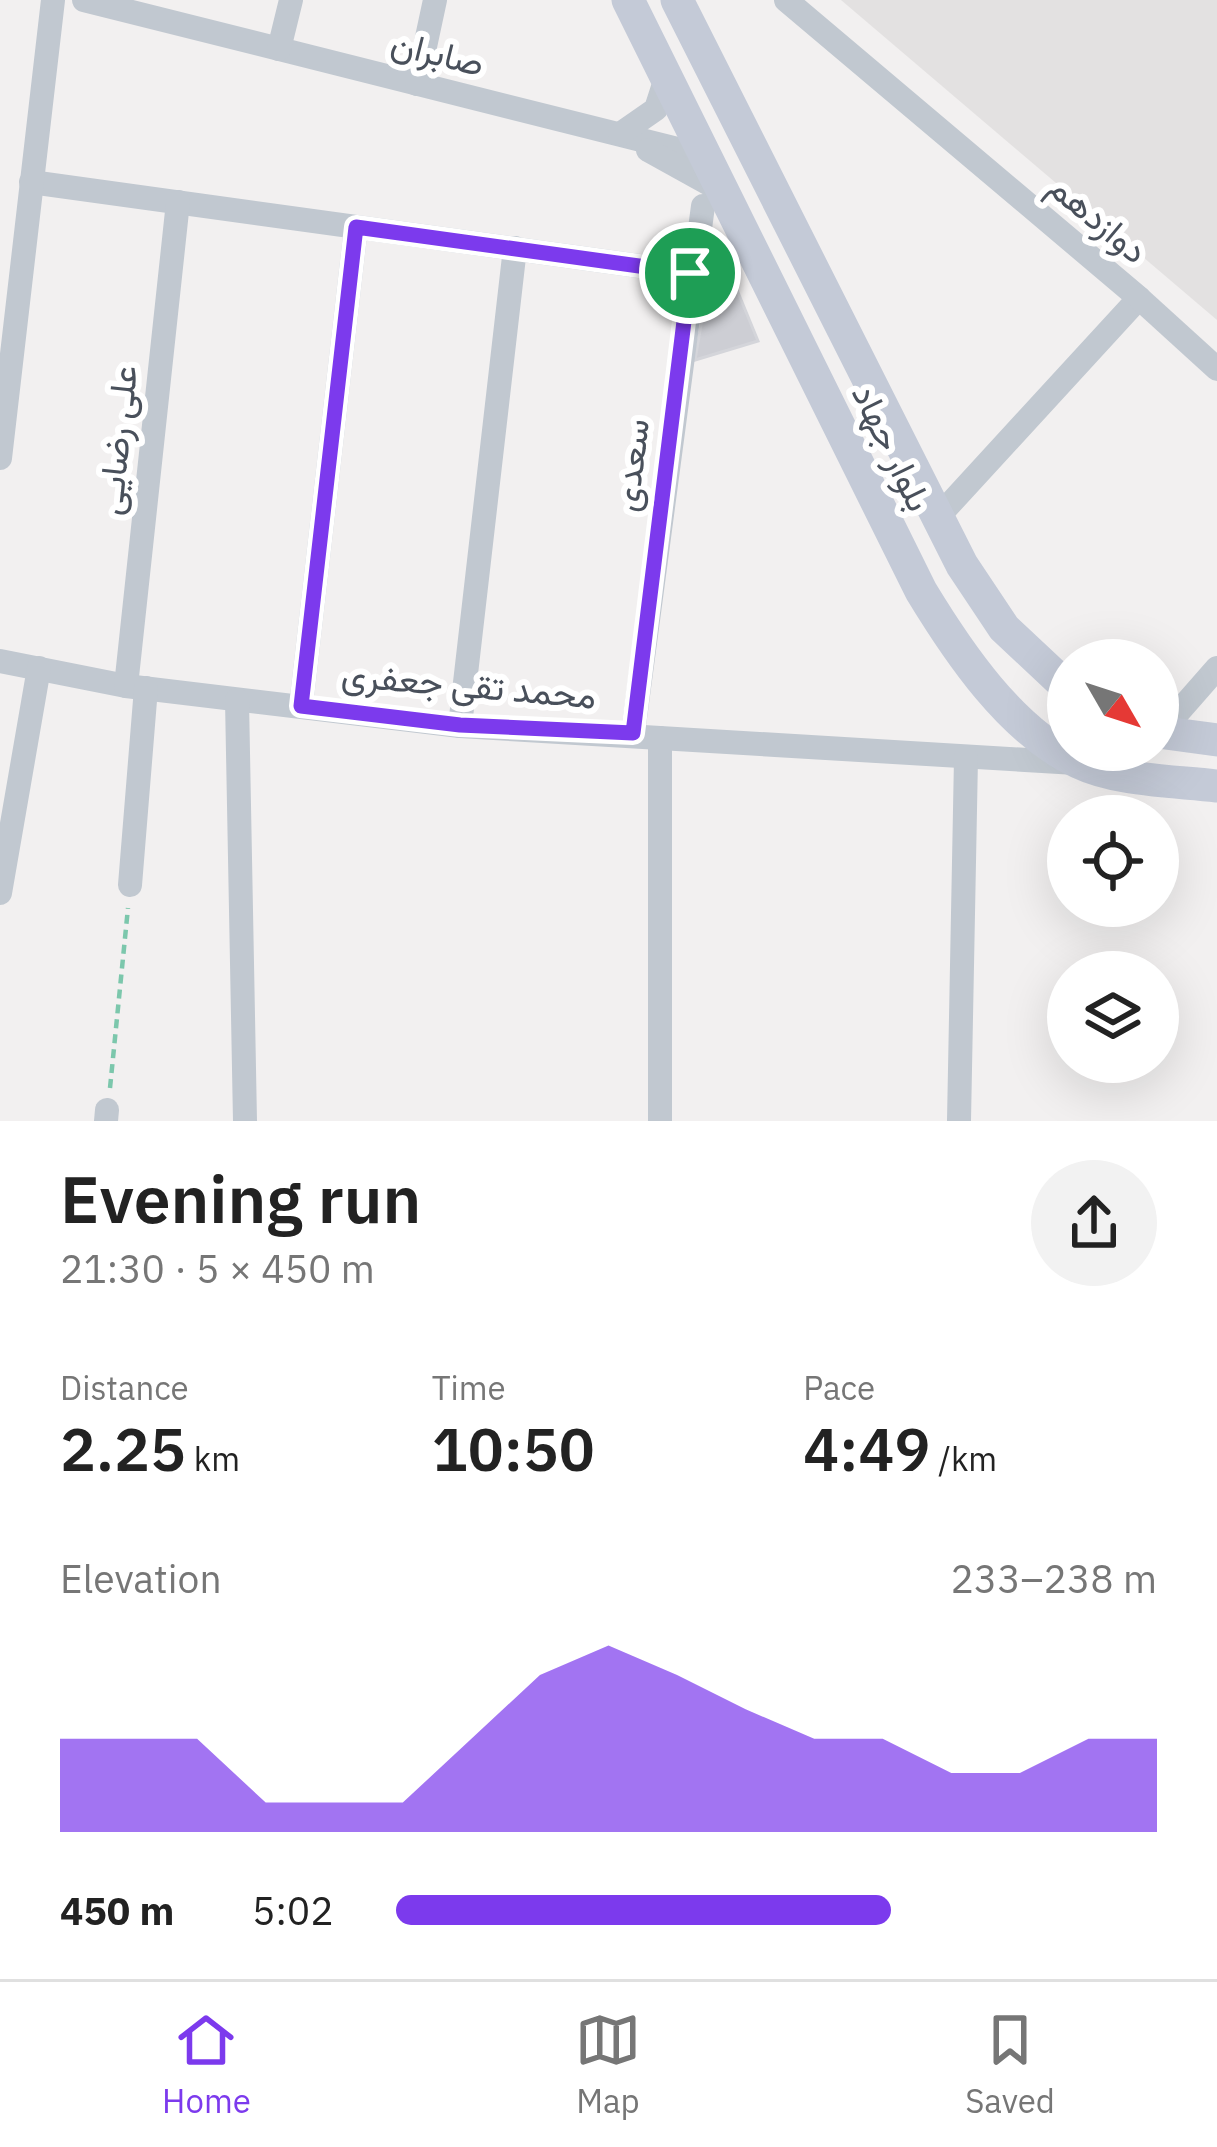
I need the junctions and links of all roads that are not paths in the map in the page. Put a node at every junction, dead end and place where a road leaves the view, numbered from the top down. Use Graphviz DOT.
graph roads {
  1 [pos="53,0"];
  2 [pos="84,0"];
  3 [pos="291,0"];
  4 [pos="435,0"];
  5 [pos="628,0"];
  6 [pos="676,0"];
  7 [pos="786,0"];
  8 [pos="138,6"];
  9 [pos="279,49"];
  10 [pos="666,78"];
  11 [pos="417,84"];
  12 [pos="620,134"];
  13 [pos="745,137"];
  14 [pos="705,156"];
  15 [pos="32,182"];
  16 [pos="712,198"];
  17 [pos="178,202"];
  18 [pos="356,227"];
  19 [pos="515,248"];
  20 [pos="690,273"];
  21 [pos="1139,298"];
  22 [pos="1217,369"];
  23 [pos="0,458"];
  24 [pos="938,518"];
  25 [pos="0,661"];
  26 [pos="39,668"];
  27 [pos="1047,668"];
  28 [pos="1217,668"];
  29 [pos="136,687"];
  30 [pos="237,700"];
  31 [pos="301,706"];
  32 [pos="1179,711"];
  33 [pos="460,725"];
  34 [pos="633,733"];
  35 [pos="1179,735"];
  36 [pos="660,738"];
  37 [pos="1047,739"];
  38 [pos="1217,740"];
  39 [pos="966,758"];
  40 [pos="1047,762"];
  41 [pos="1127,771"];
  42 [pos="1217,786"];
  43 [pos="130,885"];
  44 [pos="0,893"];
  45 [pos="245,1121"];
  46 [pos="660,1121"];
  47 [pos="958,1121"];
  1 -- 15 [label="street"];
  2 -- 8 [label="street, صابران"];
  3 -- 9 [label="street"];
  4 -- 11 [label="street"];
  5 -- 10 [label="main road, بلوار جهاد"];
  6 -- 13 [label="main road, بلوار جهاد"];
  7 -- 21 [label="street, دوازدهم"];
  8 -- 9 [label="street, صابران"];
  9 -- 11 [label="street, صابران"];
  10 -- 12 [label="street"];
  10 -- 14 [label="main road, بلوار جهاد"];
  11 -- 12 [label="street, صابران"];
  12 -- 14 [label="street, صابران"];
  12 -- 16 [label="street"];
  13 -- 14 [label="main road"];
  13 -- 24 [label="main road, بلوار جهاد"];
  14 -- 16 [label="main road, بلوار جهاد"];
  15 -- 17 [label="street"];
  15 -- 23 [label="street"];
  16 -- 20 [label="street, سعدی"];
  16 -- 37 [label="main road, بلوار جهاد"];
  17 -- 18 [label="street"];
  17 -- 29 [label="street, علی رضایی"];
  18 -- 19 [label="street"];
  18 -- 31 [label="street"];
  19 -- 20 [label="street"];
  19 -- 33 [label="street"];
  20 -- 34 [label="street, سعدی"];
  21 -- 22 [label="street"];
  21 -- 24 [label="street, دوازدهم"];
  24 -- 27 [label="main road, بلوار جهاد"];
  25 -- 26 [label="street, محمد تقی جعفری"];
  26 -- 29 [label="street, محمد تقی جعفری"];
  26 -- 44 [label="street"];
  28 -- 32 [label="street"];
  29 -- 30 [label="street, محمد تقی جعفری"];
  29 -- 43 [label="street, علی رضایی"];
  30 -- 31 [label="street, محمد تقی جعفری"];
  30 -- 45 [label="street"];
  31 -- 33 [label="street, محمد تقی جعفری"];
  33 -- 34 [label="street, محمد تقی جعفری"];
  34 -- 36 [label="street, محمد تقی جعفری"];
  35 -- 38 [label="main road"];
  36 -- 39 [label="street, محمد تقی جعفری"];
  36 -- 46 [label="street"];
  39 -- 40 [label="street, محمد تقی جعفری"];
  39 -- 47 [label="street"];
  41 -- 42 [label="main road, بلوار جهاد"];
}
